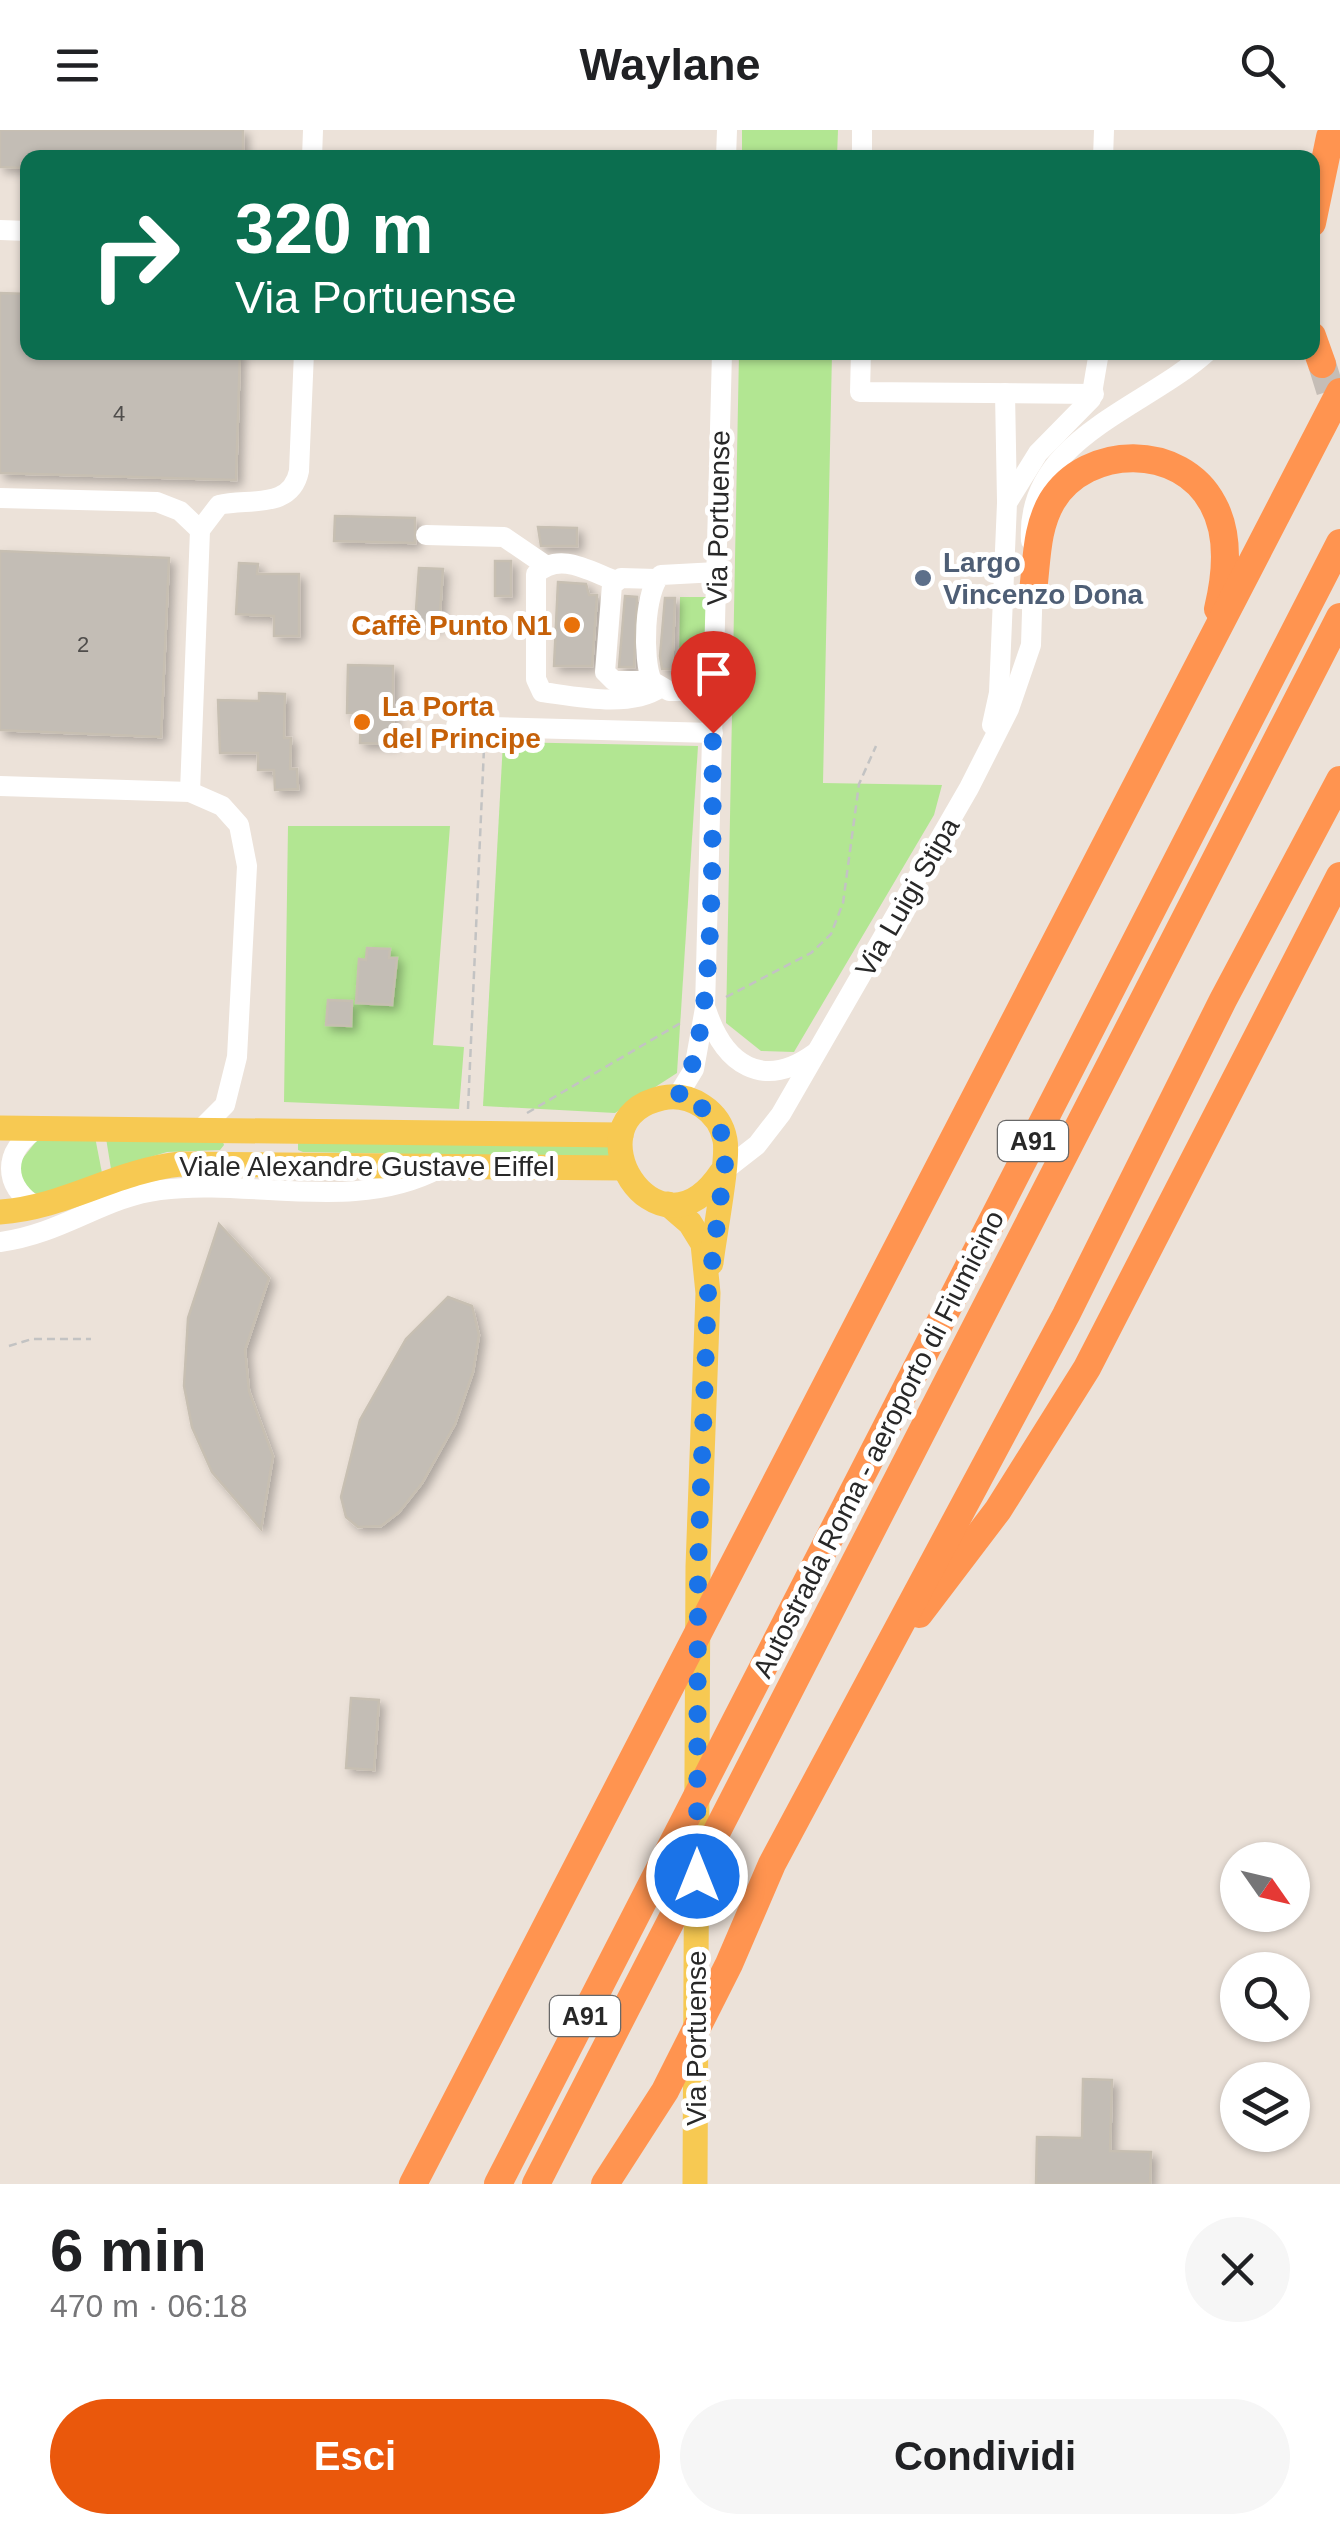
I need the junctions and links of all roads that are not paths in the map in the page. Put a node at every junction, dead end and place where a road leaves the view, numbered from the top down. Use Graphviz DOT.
graph roads {
  1 [pos="1331,134"];
  2 [pos="1320,164"];
  3 [pos="1320,186"];
  4 [pos="1320,358"];
  5 [pos="304,360"];
  6 [pos="722,360"];
  7 [pos="860,360"];
  8 [pos="1098,360"];
  9 [pos="1196,360"];
  10 [pos="1322,364"];
  11 [pos="1340,392"];
  12 [pos="1006,393"];
  13 [pos="1094,394"];
  14 [pos="0,498"];
  15 [pos="1007,502"];
  16 [pos="200,530"];
  17 [pos="426,536"];
  18 [pos="1340,543"];
  19 [pos="546,564"];
  20 [pos="716,572"];
  21 [pos="656,579"];
  22 [pos="616,580"];
  23 [pos="1033,591"];
  24 [pos="1340,616"];
  25 [pos="1202,658"];
  26 [pos="656,685"];
  27 [pos="714,691"];
  28 [pos="456,726"];
  29 [pos="713,733"];
  30 [pos="1340,780"];
  31 [pos="0,786"];
  32 [pos="969,788"];
  33 [pos="190,792"];
  34 [pos="1340,876"];
  35 [pos="705,1008"];
  36 [pos="818,1051"];
  37 [pos="677,1097"];
  38 [pos="0,1128"];
  39 [pos="38,1128"];
  40 [pos="202,1128"];
  41 [pos="622,1135"];
  42 [pos="445,1165"];
  43 [pos="622,1168"];
  44 [pos="721,1173"];
  45 [pos="668,1204"];
  46 [pos="38,1208"];
  47 [pos="0,1212"];
  48 [pos="0,1242"];
  49 [pos="708,1293"];
  50 [pos="870,1679"];
  51 [pos="491,2033"];
  52 [pos="404,2184"];
  53 [pos="413,2184"];
  54 [pos="498,2184"];
  55 [pos="536,2184"];
  56 [pos="605,2184"];
  57 [pos="695,2184"];
  1 -- 2 [label="street"];
  1 -- 3 [label="highway"];
  4 -- 10 [label="highway"];
  5 -- 16 [label="street"];
  6 -- 20 [label="street, Via Portuense"];
  7 -- 12 [label="street"];
  8 -- 13 [label="street"];
  9 -- 23 [label="street, Via Luigi Stipa"];
  11 -- 25 [label="highway"];
  12 -- 13 [label="street"];
  12 -- 15 [label="street"];
  13 -- 15 [label="street"];
  14 -- 16 [label="street"];
  15 -- 32 [label="street"];
  16 -- 33 [label="street"];
  17 -- 19 [label="street"];
  18 -- 54 [label="highway, Autostrada Roma - aeroporto di Fiumicino / A91"];
  19 -- 22 [label="street"];
  19 -- 26 [label="street"];
  20 -- 21 [label="street"];
  20 -- 27 [label="street, Via Portuense"];
  21 -- 22 [label="street"];
  21 -- 26 [label="street"];
  22 -- 26 [label="street"];
  23 -- 25 [label="highway"];
  23 -- 32 [label="street, Via Luigi Stipa"];
  24 -- 55 [label="highway, Autostrada Roma - aeroporto di Fiumicino / A91"];
  25 -- 51 [label="highway"];
  26 -- 27 [label="street"];
  27 -- 29 [label="street, Via Portuense"];
  28 -- 29 [label="street"];
  29 -- 35 [label="street, Via Portuense"];
  30 -- 50 [label="highway"];
  31 -- 33 [label="street"];
  32 -- 36 [label="street, Via Luigi Stipa"];
  33 -- 40 [label="street"];
  34 -- 50 [label="highway"];
  35 -- 36 [label="street"];
  35 -- 37 [label="street, Via Portuense"];
  36 -- 44 [label="street, Via Luigi Stipa"];
  37 -- 41 [label="main road"];
  37 -- 44 [label="main road, Via Portuense"];
  38 -- 39 [label="main road, Viale Alexandre Gustave Eiffel"];
  39 -- 40 [label="main road, Viale Alexandre Gustave Eiffel"];
  39 -- 46 [label="street"];
  40 -- 41 [label="main road, Viale Alexandre Gustave Eiffel"];
  41 -- 43 [label="main road"];
  42 -- 43 [label="main road, Viale Alexandre Gustave Eiffel"];
  42 -- 46 [label="main road, Viale Alexandre Gustave Eiffel"];
  42 -- 48 [label="street"];
  43 -- 45 [label="main road, Via Portuense"];
  44 -- 45 [label="main road"];
  44 -- 49 [label="main road, Via Portuense"];
  45 -- 49 [label="main road, Via Portuense"];
  46 -- 47 [label="main road, Viale Alexandre Gustave Eiffel"];
  49 -- 57 [label="main road, Via Portuense"];
  50 -- 56 [label="highway"];
  51 -- 52 [label="highway"];
  51 -- 53 [label="highway"];
}
